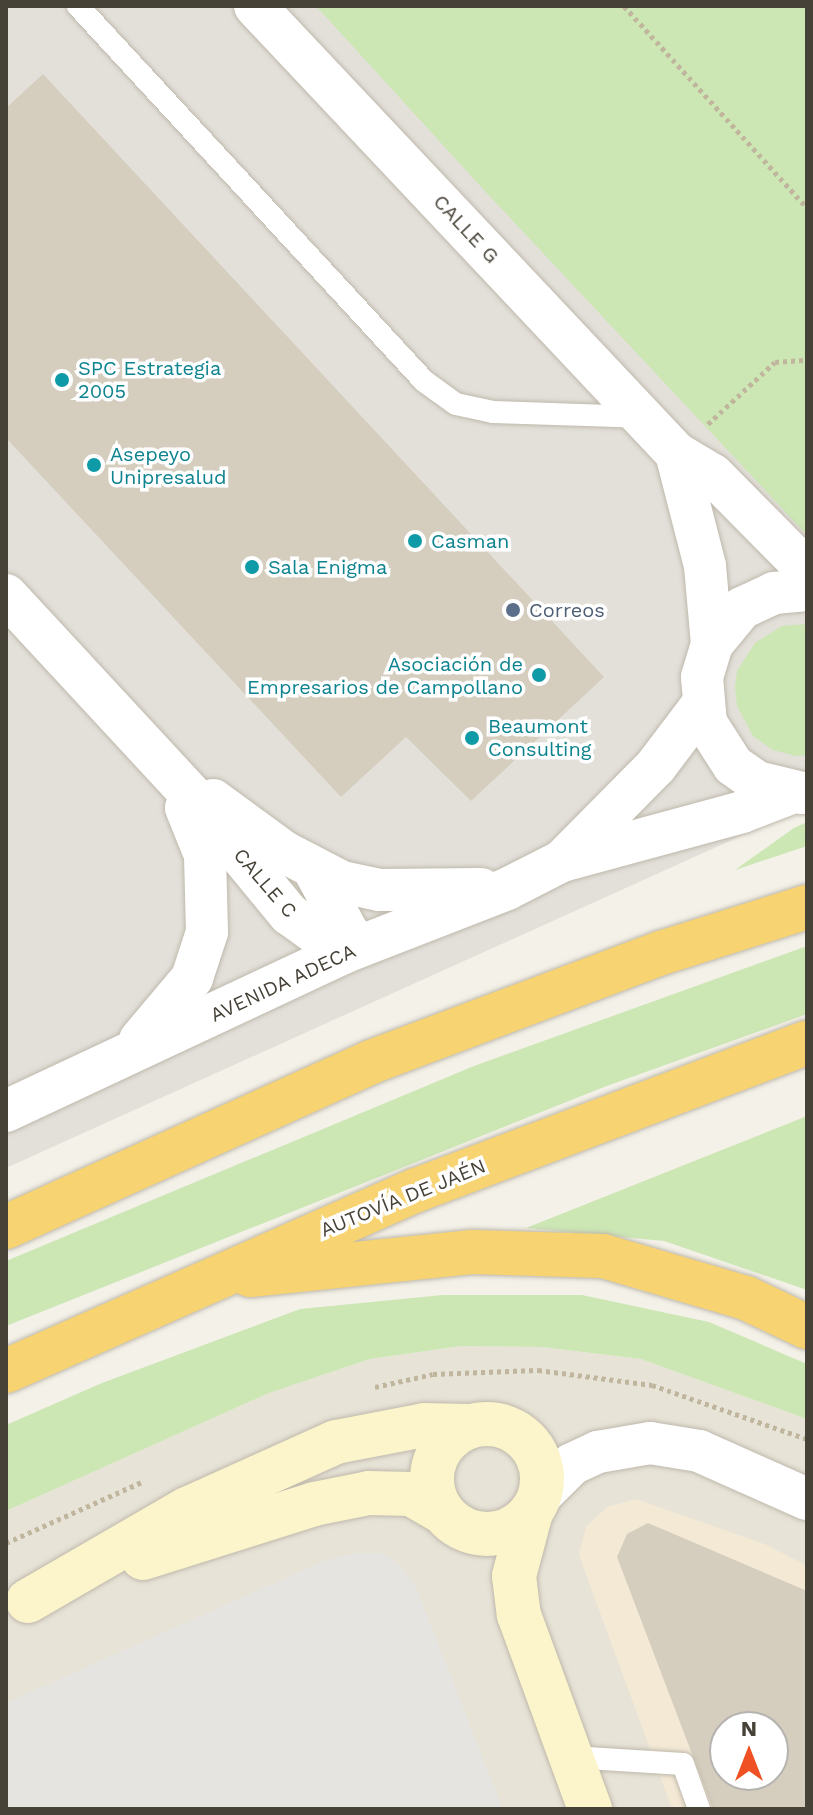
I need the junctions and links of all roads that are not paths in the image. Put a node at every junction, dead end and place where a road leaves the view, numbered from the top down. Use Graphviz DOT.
graph roads {
  1 [pos="78,6"];
  2 [pos="255,6"];
  3 [pos="643,417"];
  4 [pos="676,453"];
  5 [pos="807,570"];
  6 [pos="807,590"];
  7 [pos="6,595"];
  8 [pos="712,644"];
  9 [pos="702,705"];
  10 [pos="165,768"];
  11 [pos="799,793"];
  12 [pos="562,861"];
  13 [pos="313,868"];
  14 [pos="507,889"];
  15 [pos="807,889"];
  16 [pos="807,907"];
  17 [pos="343,953"];
  18 [pos="807,1043"];
  19 [pos="125,1056"];
  20 [pos="371,1062"];
  21 [pos="6,1111"];
  22 [pos="6,1227"];
  23 [pos="212,1279"];
  24 [pos="807,1327"];
  25 [pos="6,1371"];
  26 [pos="470,1426"];
  27 [pos="807,1499"];
  28 [pos="536,1504"];
  29 [pos="450,1519"];
  30 [pos="17,1606"];
  31 [pos="519,1615"];
  32 [pos="571,1757"];
  33 [pos="590,1809"];
  34 [pos="699,1809"];
  1 -- 3 [label="lane"];
  2 -- 3 [label="street, CALLE G"];
  3 -- 4 [label="street, CALLE G"];
  4 -- 5 [label="street, CALLE G"];
  4 -- 8 [label="street, CALLE G"];
  6 -- 8 [label="street"];
  7 -- 10 [label="street, CALLE C"];
  8 -- 9 [label="street"];
  9 -- 11 [label="street"];
  9 -- 12 [label="street, AVENIDA ADECA"];
  10 -- 13 [label="street, CALLE C"];
  10 -- 17 [label="street, CALLE C"];
  10 -- 19 [label="street, CALLE C"];
  11 -- 12 [label="street, AVENIDA ADECA"];
  12 -- 14 [label="street, AVENIDA ADECA"];
  13 -- 14 [label="street, CALLE C"];
  13 -- 17 [label="street, CALLE C"];
  14 -- 17 [label="street, AVENIDA ADECA"];
  15 -- 20 [label="highway"];
  16 -- 20 [label="highway"];
  17 -- 19 [label="street, AVENIDA ADECA"];
  18 -- 23 [label="highway, AUTOVÍA DE JAÉN"];
  19 -- 21 [label="street, AVENIDA ADECA"];
  20 -- 22 [label="highway"];
  23 -- 24 [label="highway"];
  23 -- 25 [label="highway, AUTOVÍA DE JAÉN"];
  26 -- 28 [label="street"];
  26 -- 29 [label="street"];
  26 -- 30 [label="street"];
  27 -- 28 [label="street"];
  28 -- 29 [label="street"];
  28 -- 31 [label="street"];
  29 -- 30 [label="street"];
  29 -- 31 [label="street"];
  31 -- 32 [label="street"];
  32 -- 33 [label="street"];
  32 -- 34 [label="lane"];
}
